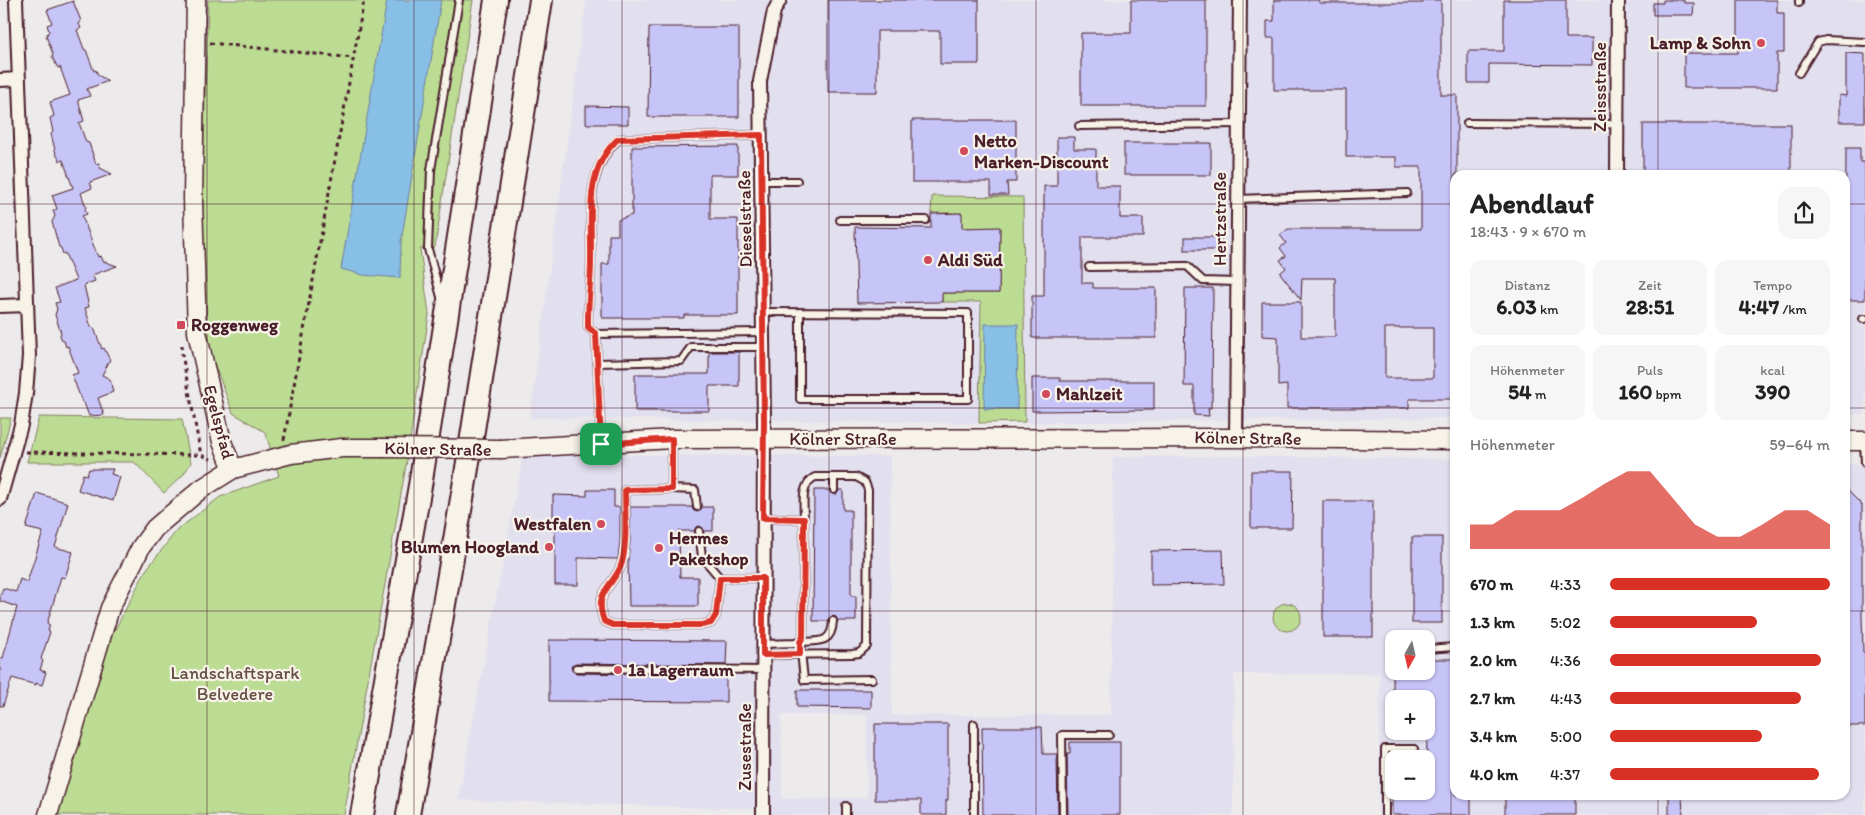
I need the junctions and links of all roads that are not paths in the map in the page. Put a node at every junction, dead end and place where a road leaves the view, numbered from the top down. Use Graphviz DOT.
graph roads {
  1 [pos="16,0"];
  2 [pos="196,0"];
  3 [pos="459,0"];
  4 [pos="496,0"];
  5 [pos="541,0"];
  6 [pos="780,0"];
  7 [pos="1240,0"];
  8 [pos="1618,0"];
  9 [pos="1865,42"];
  10 [pos="1799,73"];
  11 [pos="0,80"];
  12 [pos="18,80"];
  13 [pos="1467,123"];
  14 [pos="1239,124"];
  15 [pos="1617,124"];
  16 [pos="1079,126"];
  17 [pos="761,135"];
  18 [pos="1617,170"];
  19 [pos="762,181"];
  20 [pos="798,181"];
  21 [pos="1407,193"];
  22 [pos="1238,199"];
  23 [pos="840,220"];
  24 [pos="926,220"];
  25 [pos="1089,267"];
  26 [pos="1237,282"];
  27 [pos="27,305"];
  28 [pos="0,306"];
  29 [pos="763,312"];
  30 [pos="800,312"];
  31 [pos="447,319"];
  32 [pos="764,332"];
  33 [pos="596,334"];
  34 [pos="764,347"];
  35 [pos="597,363"];
  36 [pos="1236,438"];
  37 [pos="672,439"];
  38 [pos="764,439"];
  39 [pos="1450,440"];
  40 [pos="1850,441"];
  41 [pos="1864,441"];
  42 [pos="601,444"];
  43 [pos="1865,463"];
  44 [pos="233,469"];
  45 [pos="834,477"];
  46 [pos="672,489"];
  47 [pos="834,490"];
  48 [pos="0,500"];
  49 [pos="697,507"];
  50 [pos="763,518"];
  51 [pos="804,519"];
  52 [pos="700,531"];
  53 [pos="720,578"];
  54 [pos="763,578"];
  55 [pos="832,621"];
  56 [pos="800,642"];
  57 [pos="1450,647"];
  58 [pos="1435,648"];
  59 [pos="763,649"];
  60 [pos="800,654"];
  61 [pos="576,668"];
  62 [pos="763,670"];
  63 [pos="872,679"];
  64 [pos="974,724"];
  65 [pos="1109,735"];
  66 [pos="1414,749"];
  67 [pos="846,806"];
  68 [pos="48,815"];
  69 [pos="362,815"];
  70 [pos="408,815"];
  71 [pos="763,815"];
  72 [pos="846,815"];
  73 [pos="974,815"];
  74 [pos="1063,815"];
  75 [pos="1385,815"];
  1 -- 12 [label="street"];
  2 -- 44 [label="street, Egelspfad"];
  3 -- 31 [label="lane"];
  4 -- 31 [label="highway"];
  5 -- 70 [label="highway"];
  6 -- 17 [label="street, Dieselstraße"];
  7 -- 14 [label="street, Hertzstraße"];
  8 -- 15 [label="street, Zeissstraße"];
  9 -- 10 [label="lane"];
  11 -- 12 [label="street"];
  12 -- 27 [label="street"];
  13 -- 15 [label="lane"];
  14 -- 16 [label="lane"];
  14 -- 22 [label="street, Hertzstraße"];
  15 -- 18 [label="street, Zeissstraße"];
  17 -- 19 [label="street, Dieselstraße"];
  17 -- 33 [label="lane"];
  19 -- 20 [label="lane"];
  19 -- 29 [label="street, Dieselstraße"];
  21 -- 22 [label="lane"];
  22 -- 26 [label="street, Hertzstraße"];
  23 -- 24 [label="lane"];
  25 -- 26 [label="lane"];
  26 -- 36 [label="street, Hertzstraße"];
  27 -- 28 [label="street"];
  27 -- 48 [label="street"];
  29 -- 30 [label="lane"];
  29 -- 32 [label="street, Dieselstraße"];
  30 -- 30 [label="lane"];
  31 -- 69 [label="highway"];
  32 -- 33 [label="lane"];
  32 -- 34 [label="street, Dieselstraße"];
  33 -- 35 [label="lane"];
  34 -- 35 [label="lane"];
  34 -- 38 [label="street, Dieselstraße"];
  35 -- 42 [label="lane"];
  36 -- 38 [label="street, Kölner Straße"];
  36 -- 39 [label="street, Kölner Straße"];
  37 -- 38 [label="street, Kölner Straße"];
  37 -- 42 [label="street, Kölner Straße"];
  37 -- 46 [label="lane"];
  38 -- 50 [label="street, Zusestraße"];
  40 -- 41 [label="street"];
  41 -- 43 [label="lane"];
  42 -- 44 [label="street, Kölner Straße, bridge"];
  44 -- 68 [label="street, Egelspfad"];
  45 -- 47 [label="lane"];
  45 -- 51 [label="lane"];
  45 -- 60 [label="lane"];
  46 -- 49 [label="lane"];
  46 -- 53 [label="lane"];
  50 -- 51 [label="lane"];
  50 -- 54 [label="street, Zusestraße"];
  51 -- 56 [label="lane"];
  52 -- 53 [label="lane"];
  53 -- 54 [label="lane"];
  54 -- 59 [label="street, Zusestraße"];
  55 -- 56 [label="lane"];
  56 -- 59 [label="lane"];
  56 -- 60 [label="lane"];
  57 -- 58 [label="lane"];
  59 -- 60 [label="lane"];
  59 -- 62 [label="street, Zusestraße"];
  60 -- 63 [label="lane"];
  61 -- 62 [label="lane"];
  62 -- 71 [label="street, Zusestraße"];
  64 -- 73 [label="lane"];
  65 -- 74 [label="lane"];
  66 -- 75 [label="lane"];
  67 -- 72 [label="lane"];
}
